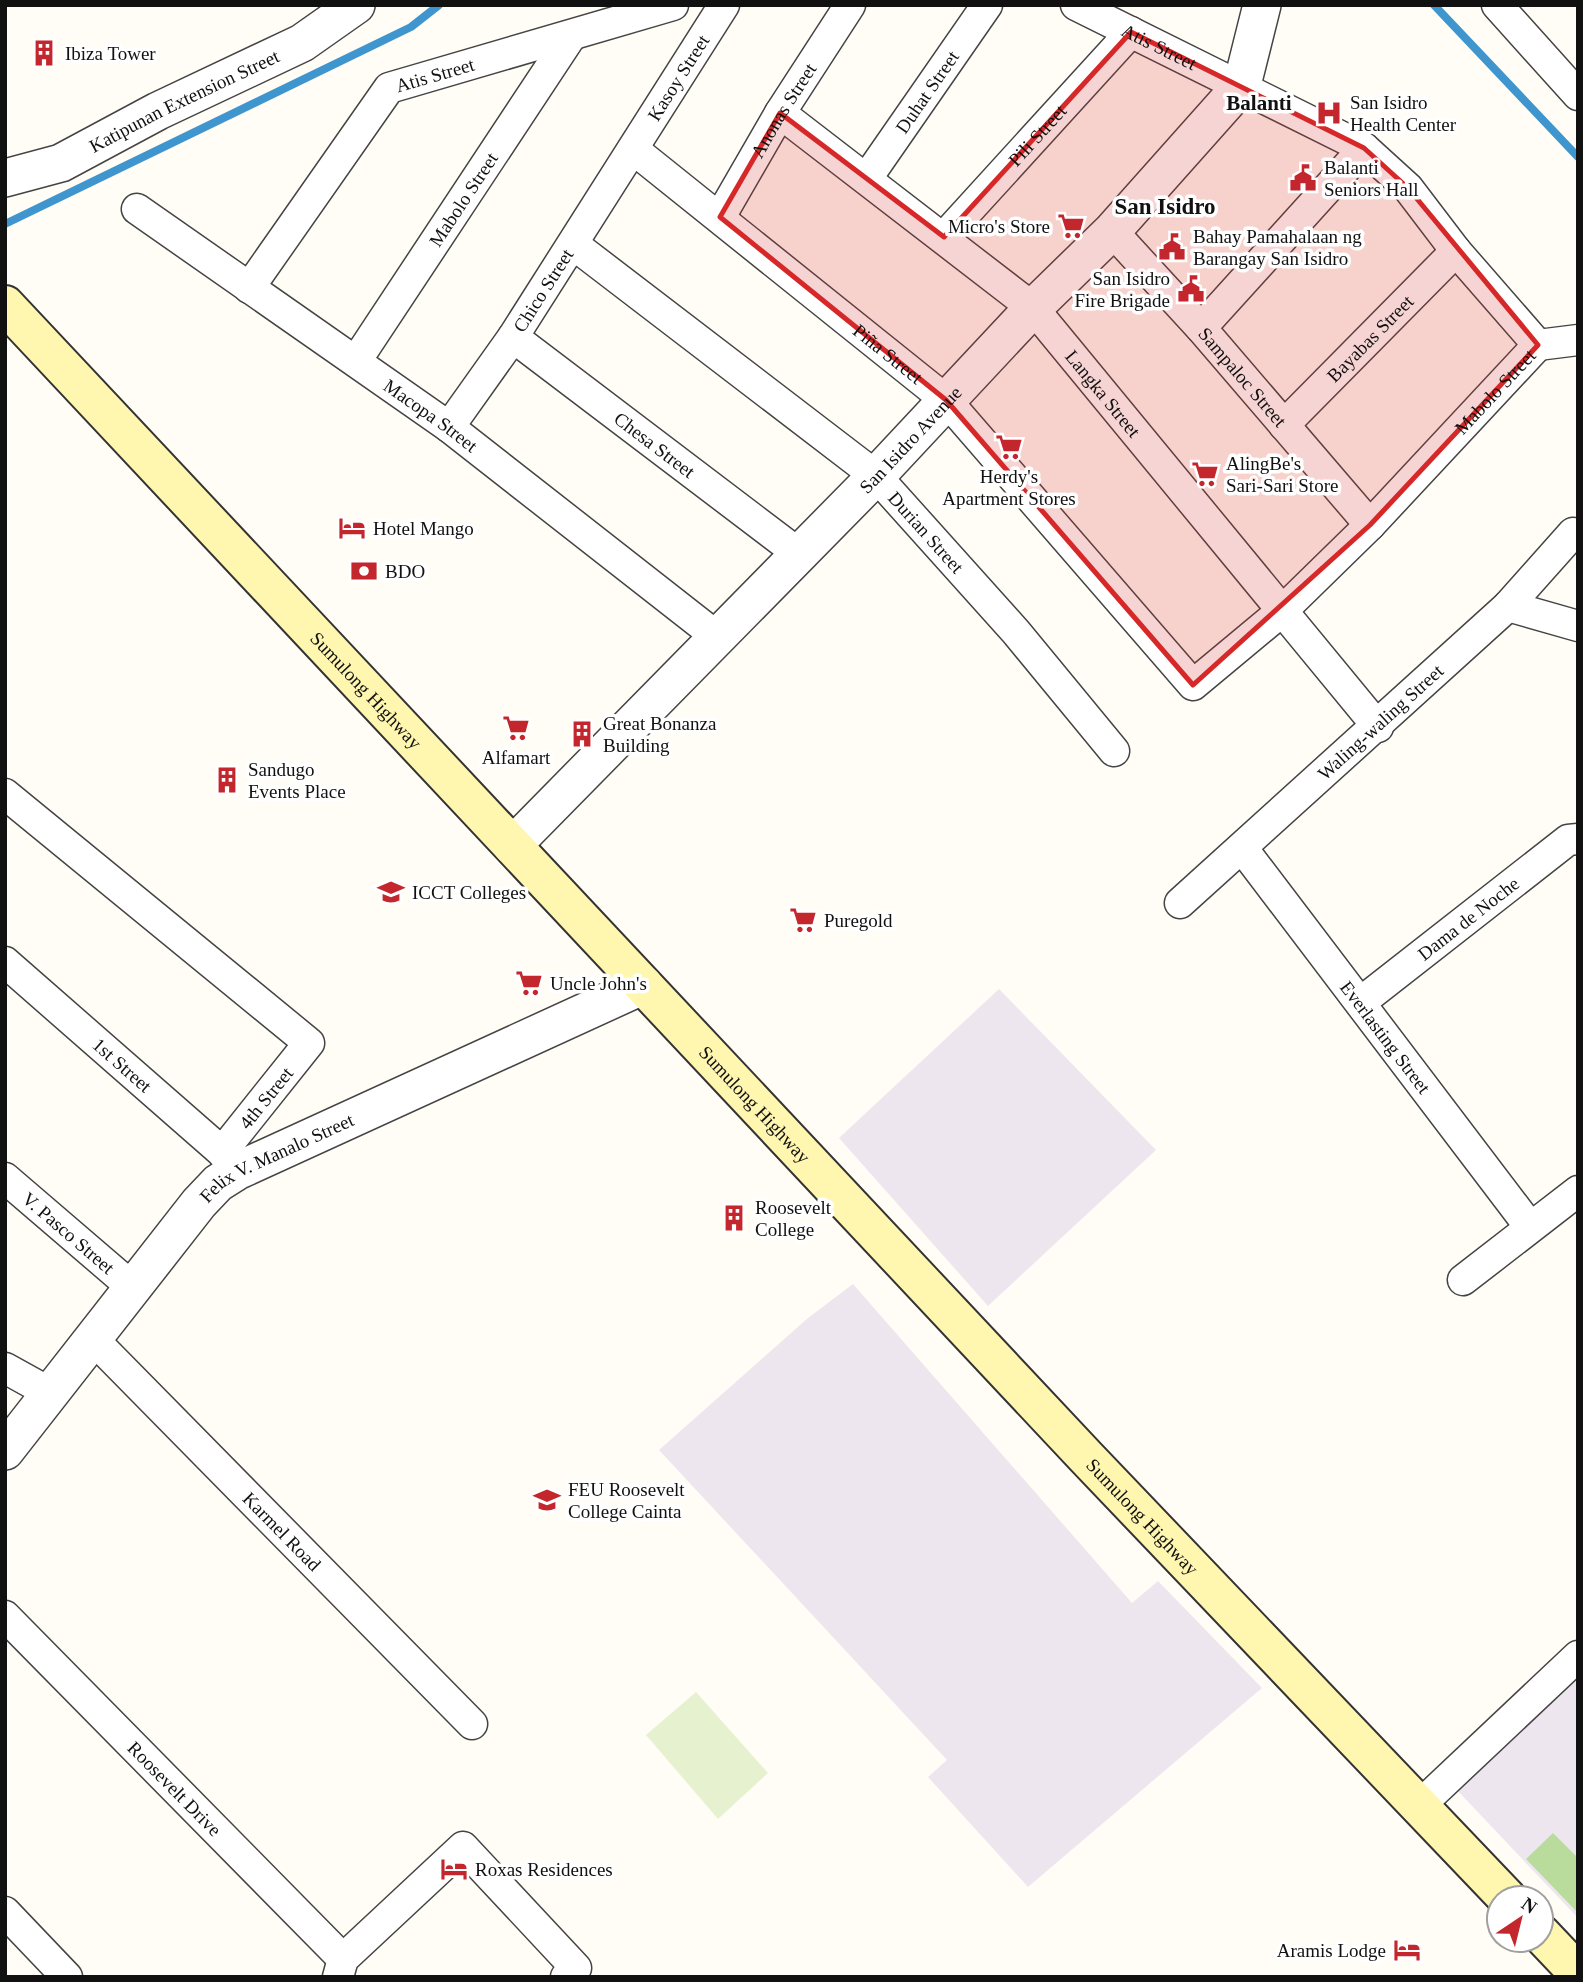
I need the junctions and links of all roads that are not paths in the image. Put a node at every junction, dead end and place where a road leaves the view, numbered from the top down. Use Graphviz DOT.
graph roads {
  1 [pos="356,5"];
  2 [pos="673,5"];
  3 [pos="724,5"];
  4 [pos="850,5"];
  5 [pos="987,5"];
  6 [pos="1076,5"];
  7 [pos="1262,5"];
  8 [pos="1497,5"];
  9 [pos="1131,32"];
  10 [pos="571,36"];
  11 [pos="1242,85"];
  12 [pos="1578,94"];
  13 [pos="780,113"];
  14 [pos="1364,148"];
  15 [pos="634,149"];
  16 [pos="5,178"];
  17 [pos="867,178"];
  18 [pos="137,209"];
  19 [pos="720,217"];
  20 [pos="1112,231"];
  21 [pos="944,237"];
  22 [pos="573,244"];
  23 [pos="1456,251"];
  24 [pos="249,288"];
  25 [pos="5,305"];
  26 [pos="1032,308"];
  27 [pos="1201,328"];
  28 [pos="513,337"];
  29 [pos="1578,340"];
  30 [pos="1538,345"];
  31 [pos="356,361"];
  32 [pos="946,400"];
  33 [pos="1284,425"];
  34 [pos="449,428"];
  35 [pos="876,475"];
  36 [pos="1370,525"];
  37 [pos="1573,533"];
  38 [pos="799,554"];
  39 [pos="1507,606"];
  40 [pos="1282,611"];
  41 [pos="1578,626"];
  42 [pos="716,636"];
  43 [pos="1193,685"];
  44 [pos="1378,727"];
  45 [pos="1114,751"];
  46 [pos="5,794"];
  47 [pos="1578,839"];
  48 [pos="512,846"];
  49 [pos="1243,849"];
  50 [pos="1180,903"];
  51 [pos="5,962"];
  52 [pos="644,985"];
  53 [pos="1361,1002"];
  54 [pos="229,1161"];
  55 [pos="5,1178"];
  56 [pos="1578,1191"];
  57 [pos="1530,1227"];
  58 [pos="1463,1280"];
  59 [pos="132,1287"];
  60 [pos="92,1338"];
  61 [pos="5,1368"];
  62 [pos="52,1394"];
  63 [pos="5,1451"];
  64 [pos="5,1616"];
  65 [pos="1578,1656"];
  66 [pos="472,1724"];
  67 [pos="1419,1806"];
  68 [pos="1494,1884"];
  69 [pos="5,1912"];
  70 [pos="1555,1954"];
  71 [pos="341,1968"];
  72 [pos="1566,1970"];
  73 [pos="67,1977"];
  74 [pos="566,1977"];
  1 -- 16 [label="street, Katipunan Extension Street"];
  2 -- 10 [label="street, Atis Street"];
  3 -- 15 [label="street, Kasoy Street"];
  4 -- 13 [label="street, Anonas Street"];
  5 -- 17 [label="street, Duhat Street"];
  6 -- 9 [label="street, Atis Street"];
  7 -- 11 [label="street, San Isidro Avenue"];
  8 -- 12 [label="street"];
  9 -- 11 [label="street, Atis Street"];
  9 -- 21 [label="street, Pili Street"];
  10 -- 24 [label="street, Atis Street"];
  10 -- 31 [label="street, Mabolo Street"];
  11 -- 14 [label="street, Mabolo Street"];
  11 -- 20 [label="street, San Isidro Avenue"];
  13 -- 17 [label="street, Langka Street"];
  13 -- 19 [label="street, Anonas Street"];
  14 -- 23 [label="street, Mabolo Street"];
  14 -- 27 [label="street"];
  15 -- 19 [label="street, Piña Street"];
  15 -- 22 [label="street, Chico Street"];
  17 -- 21 [label="street, Langka Street"];
  18 -- 24 [label="street, Macopa Street"];
  19 -- 32 [label="street, Piña Street"];
  20 -- 26 [label="street, San Isidro Avenue"];
  20 -- 27 [label="street, Sampaloc Street"];
  21 -- 26 [label="street, Langka Street"];
  22 -- 28 [label="street, Chico Street"];
  22 -- 35 [label="street, Durian Street"];
  23 -- 30 [label="street, Mabolo Street"];
  23 -- 33 [label="street, Bayabas Street"];
  24 -- 31 [label="street, Macopa Street"];
  25 -- 48 [label="main road, Sumulong Highway"];
  26 -- 32 [label="street, San Isidro Avenue"];
  26 -- 40 [label="street, Langka Street"];
  27 -- 33 [label="street, Sampaloc Street"];
  28 -- 34 [label="street, Chico Street"];
  28 -- 38 [label="street, Chesa Street"];
  29 -- 30 [label="street"];
  30 -- 36 [label="street, Mabolo Street"];
  31 -- 34 [label="street, Macopa Street"];
  32 -- 35 [label="street, San Isidro Avenue"];
  32 -- 43 [label="street, Piña Street"];
  33 -- 36 [label="street, Sampaloc Street"];
  34 -- 42 [label="street, Macopa Street"];
  35 -- 38 [label="street, San Isidro Avenue"];
  35 -- 45 [label="street, Durian Street"];
  36 -- 40 [label="street, Mabolo Street"];
  37 -- 39 [label="street, Waling-waling Street"];
  38 -- 42 [label="street, San Isidro Avenue"];
  39 -- 41 [label="street"];
  39 -- 44 [label="street, Waling-waling Street"];
  40 -- 43 [label="street, Mabolo Street"];
  40 -- 44 [label="street, Langka Street"];
  42 -- 48 [label="street, San Isidro Avenue"];
  44 -- 49 [label="street, Waling-waling Street"];
  46 -- 54 [label="street, 4th Street"];
  47 -- 53 [label="street, Dama de Noche"];
  48 -- 52 [label="main road, Sumulong Highway"];
  49 -- 50 [label="street, Waling-waling Street"];
  49 -- 53 [label="street, Everlasting Street"];
  51 -- 54 [label="street, 1st Street"];
  52 -- 54 [label="street, Felix V. Manalo Street"];
  52 -- 67 [label="main road, Sumulong Highway"];
  53 -- 57 [label="street, Everlasting Street"];
  54 -- 59 [label="street, Felix V. Manalo Street"];
  55 -- 59 [label="street, V. Pasco Street"];
  56 -- 57 [label="street"];
  57 -- 58 [label="street"];
  59 -- 60 [label="street, Felix V. Manalo Street"];
  60 -- 62 [label="street, Felix V. Manalo Street"];
  60 -- 66 [label="street, Karmel Road"];
  61 -- 62 [label="street"];
  62 -- 63 [label="street, Felix V. Manalo Street"];
  64 -- 71 [label="street, Roosevelt Drive"];
  65 -- 67 [label="street"];
  67 -- 68 [label="main road, Sumulong Highway"];
  69 -- 73 [label="street"];
  70 -- 72 [label="main road"];
  71 -- 74 [label="street, Roosevelt Drive"];
}
